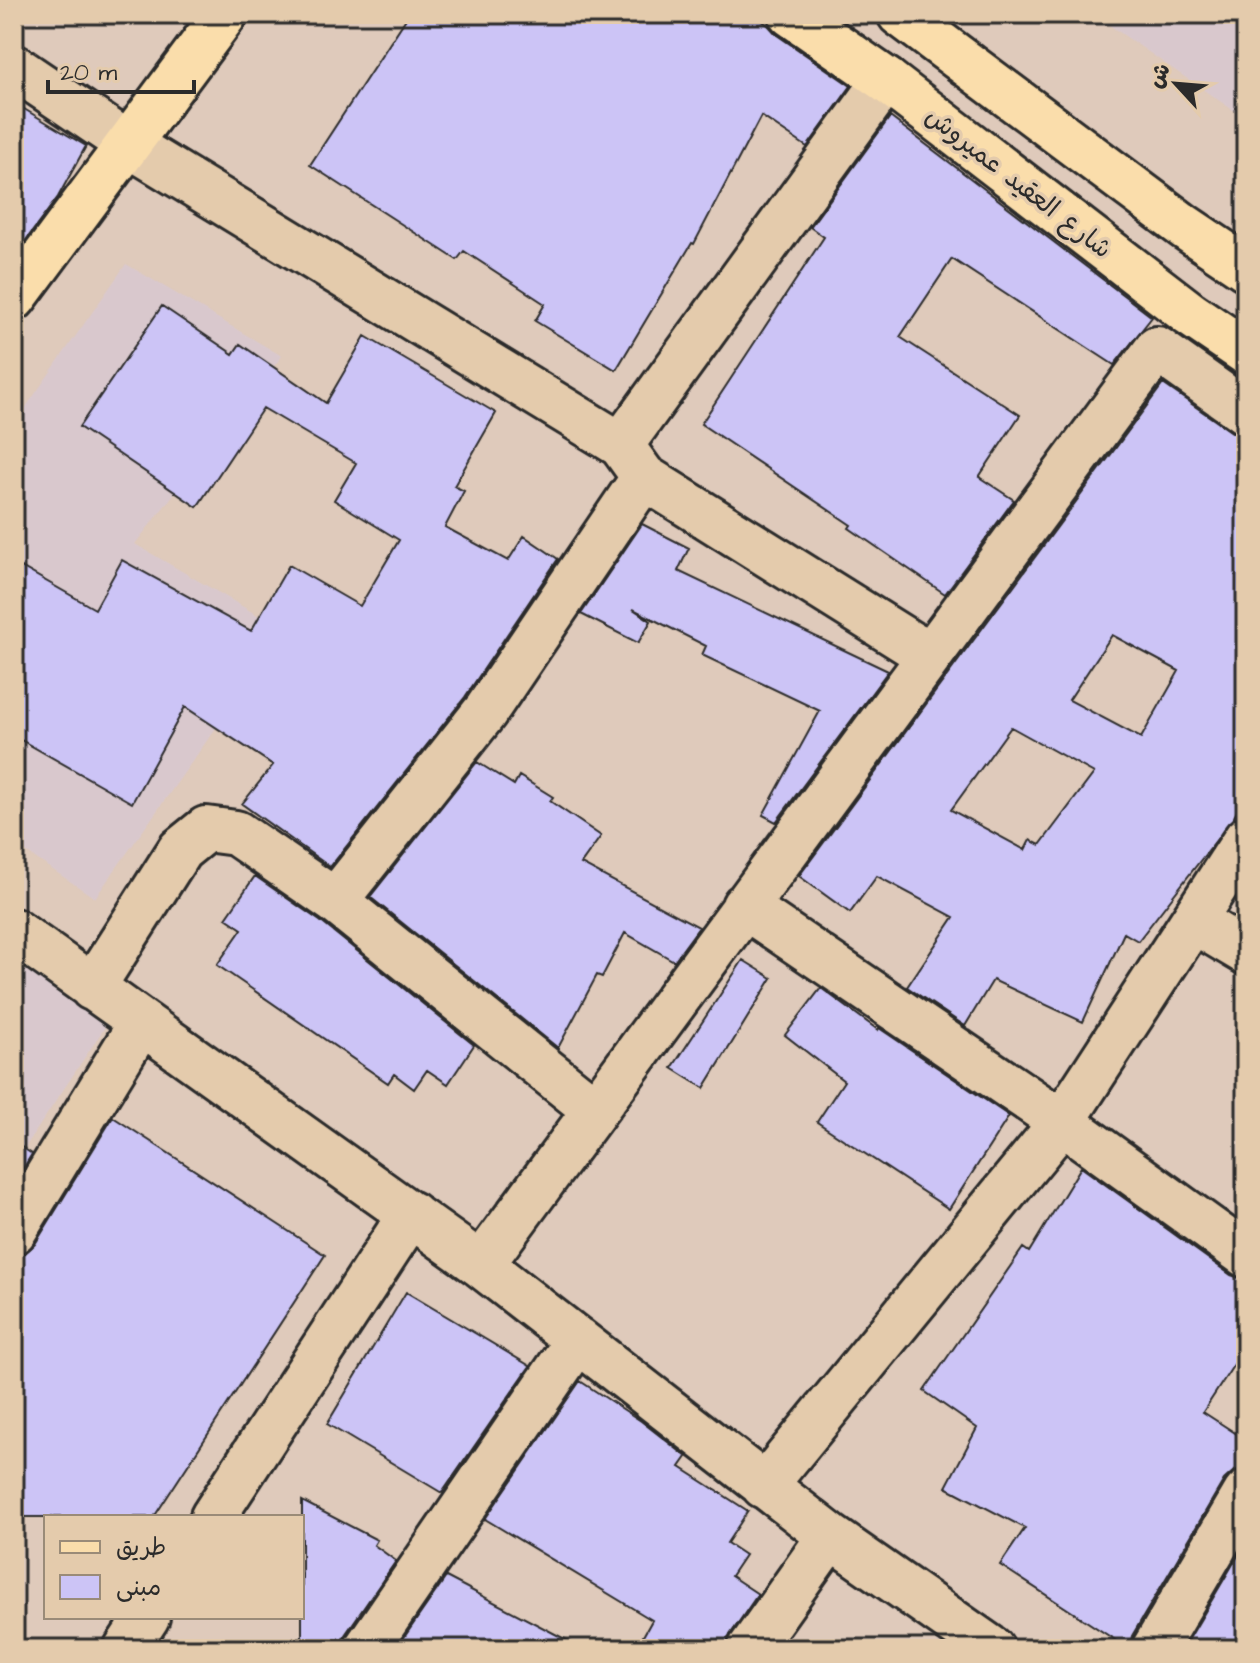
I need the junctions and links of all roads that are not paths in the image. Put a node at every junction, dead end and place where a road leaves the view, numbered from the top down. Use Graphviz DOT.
graph roads {
  1 [pos="225,14"];
  2 [pos="791,14"];
  3 [pos="900,14"];
  4 [pos="14,67"];
  5 [pos="886,80"];
  6 [pos="128,144"];
  7 [pos="1246,268"];
  8 [pos="18,283"];
  9 [pos="1190,314"];
  10 [pos="1157,349"];
  11 [pos="1246,352"];
  12 [pos="1246,412"];
  13 [pos="633,461"];
  14 [pos="930,656"];
  15 [pos="1246,839"];
  16 [pos="335,901"];
  17 [pos="744,906"];
  18 [pos="1194,921"];
  19 [pos="14,931"];
  20 [pos="1246,952"];
  21 [pos="92,988"];
  22 [pos="141,1023"];
  23 [pos="594,1109"];
  24 [pos="1062,1122"];
  25 [pos="411,1214"];
  26 [pos="14,1231"];
  27 [pos="1246,1255"];
  28 [pos="481,1265"];
  29 [pos="578,1340"];
  30 [pos="764,1486"];
  31 [pos="1246,1493"];
  32 [pos="214,1515"];
  33 [pos="830,1536"];
  34 [pos="146,1619"];
  35 [pos="126,1649"];
  36 [pos="366,1649"];
  37 [pos="750,1649"];
  38 [pos="992,1649"];
  39 [pos="1154,1649"];
  1 -- 6 [label="main road"];
  2 -- 5 [label="main road, شارع العقيد عميروش"];
  3 -- 7 [label="main road"];
  4 -- 6 [label="street"];
  5 -- 9 [label="main road, شارع العقيد عميروش"];
  5 -- 13 [label="street"];
  6 -- 8 [label="main road"];
  6 -- 13 [label="street"];
  9 -- 10 [label="street"];
  9 -- 11 [label="main road, شارع العقيد عميروش"];
  10 -- 12 [label="street"];
  10 -- 14 [label="street"];
  13 -- 14 [label="street"];
  13 -- 16 [label="street"];
  14 -- 17 [label="street"];
  15 -- 18 [label="street"];
  16 -- 21 [label="street"];
  16 -- 23 [label="street"];
  17 -- 23 [label="street"];
  17 -- 24 [label="street"];
  18 -- 20 [label="street"];
  18 -- 24 [label="street"];
  19 -- 21 [label="street"];
  21 -- 22 [label="street"];
  22 -- 25 [label="street"];
  22 -- 26 [label="street"];
  23 -- 28 [label="street"];
  24 -- 27 [label="street"];
  24 -- 30 [label="street"];
  25 -- 28 [label="street"];
  25 -- 32 [label="street"];
  28 -- 29 [label="street"];
  29 -- 30 [label="street"];
  29 -- 36 [label="street"];
  30 -- 33 [label="street"];
  31 -- 39 [label="street"];
  33 -- 37 [label="street"];
  33 -- 38 [label="street"];
  34 -- 35 [label="street"];
}
